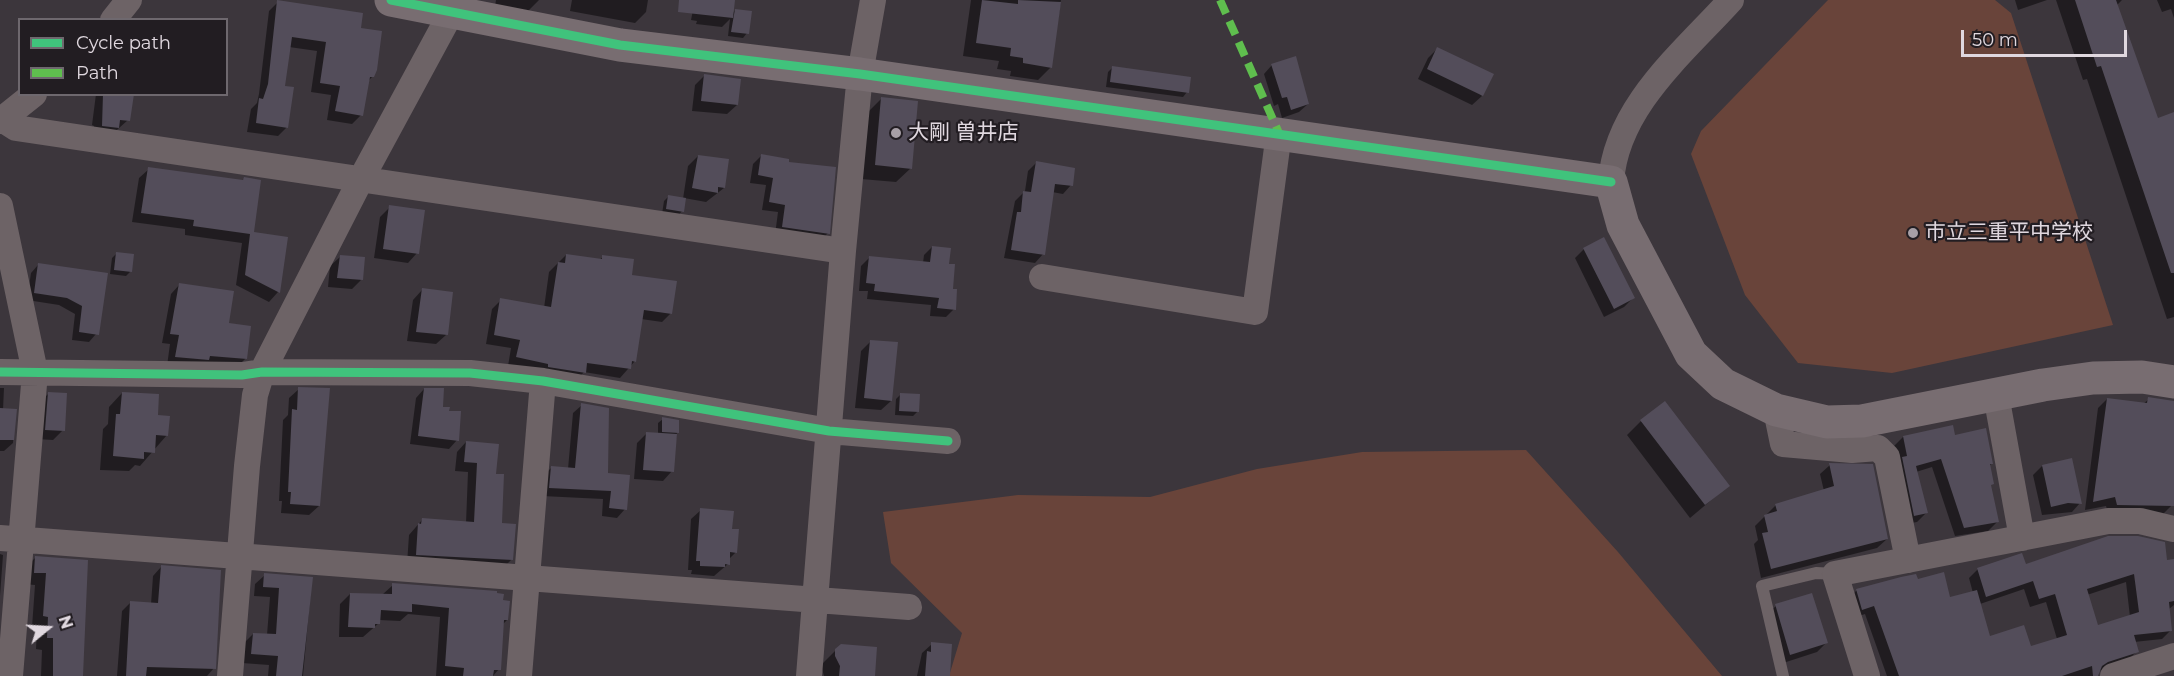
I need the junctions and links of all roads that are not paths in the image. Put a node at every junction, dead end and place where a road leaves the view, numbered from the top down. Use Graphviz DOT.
graph roads {
  1 [pos="129,0"];
  2 [pos="391,0"];
  3 [pos="873,0"];
  4 [pos="1731,0"];
  5 [pos="454,7"];
  6 [pos="115,18"];
  7 [pos="860,74"];
  8 [pos="31,96"];
  9 [pos="1,120"];
  10 [pos="1279,133"];
  11 [pos="360,182"];
  12 [pos="1611,182"];
  13 [pos="0,206"];
  14 [pos="843,251"];
  15 [pos="1042,277"];
  16 [pos="0,372"];
  17 [pos="35,372"];
  18 [pos="262,372"];
  19 [pos="543,381"];
  20 [pos="2174,382"];
  21 [pos="1996,395"];
  22 [pos="1776,410"];
  23 [pos="829,431"];
  24 [pos="948,441"];
  25 [pos="2174,529"];
  26 [pos="10,538"];
  27 [pos="2022,538"];
  28 [pos="239,555"];
  29 [pos="1908,560"];
  30 [pos="1835,574"];
  31 [pos="527,577"];
  32 [pos="815,601"];
  33 [pos="909,607"];
  34 [pos="2174,656"];
  35 [pos="10,676"];
  36 [pos="230,676"];
  37 [pos="519,676"];
  38 [pos="809,676"];
  39 [pos="1784,676"];
  40 [pos="1867,676"];
  41 [pos="2113,676"];
  1 -- 6 [label="street"];
  2 -- 5 [label="street"];
  3 -- 7 [label="street"];
  4 -- 12 [label="street"];
  5 -- 7 [label="street"];
  5 -- 11 [label="street"];
  7 -- 10 [label="street"];
  7 -- 14 [label="street"];
  8 -- 9 [label="street"];
  9 -- 11 [label="street"];
  10 -- 12 [label="street"];
  10 -- 15 [label="street"];
  11 -- 14 [label="street"];
  11 -- 18 [label="street"];
  12 -- 22 [label="street"];
  13 -- 17 [label="street"];
  14 -- 23 [label="street"];
  16 -- 17 [label="street"];
  17 -- 18 [label="street"];
  17 -- 26 [label="street"];
  18 -- 19 [label="street"];
  18 -- 28 [label="street"];
  19 -- 23 [label="street"];
  19 -- 31 [label="street"];
  20 -- 21 [label="street"];
  21 -- 22 [label="street"];
  21 -- 27 [label="street"];
  22 -- 29 [label="street"];
  23 -- 24 [label="street"];
  23 -- 32 [label="street"];
  25 -- 27 [label="street"];
  26 -- 28 [label="street"];
  26 -- 35 [label="street"];
  27 -- 29 [label="street"];
  28 -- 31 [label="street"];
  28 -- 36 [label="street"];
  29 -- 30 [label="street"];
  30 -- 39 [label="lane"];
  30 -- 40 [label="street"];
  31 -- 32 [label="street"];
  31 -- 37 [label="street"];
  32 -- 33 [label="street"];
  32 -- 38 [label="street"];
  34 -- 41 [label="street"];
}
